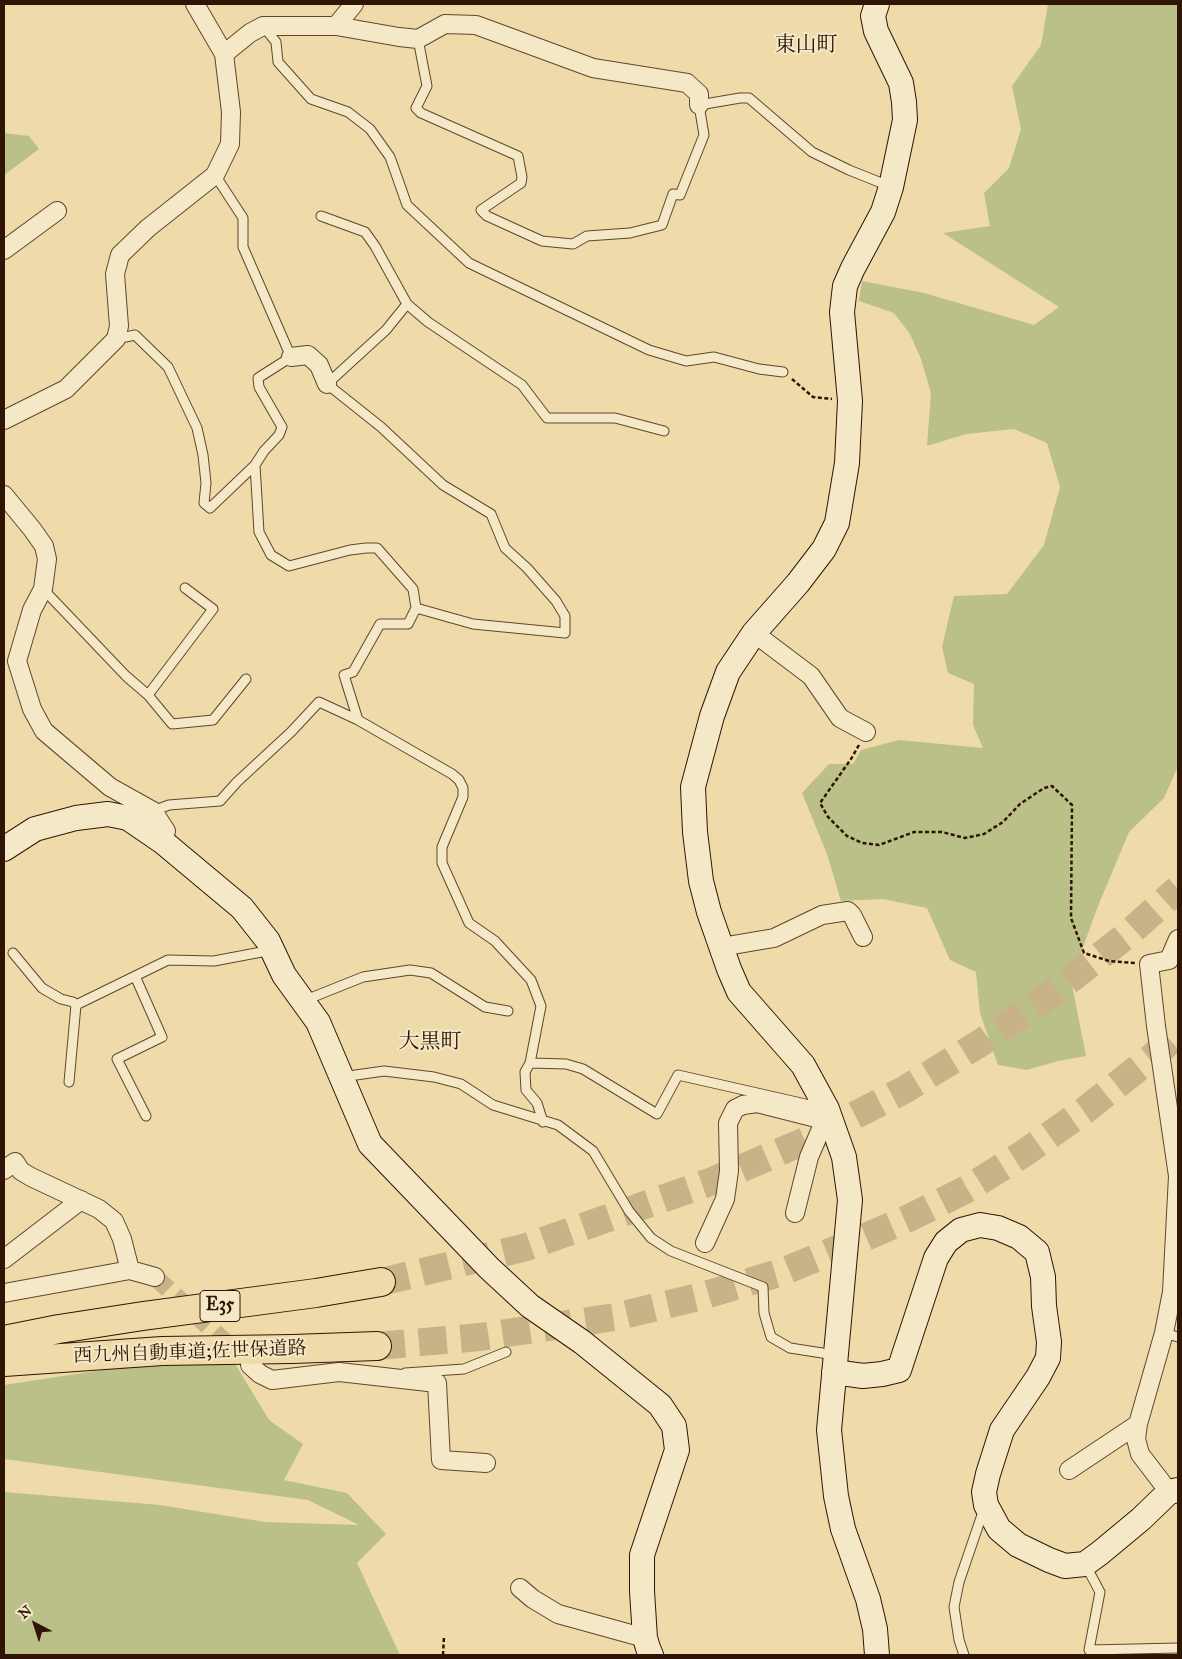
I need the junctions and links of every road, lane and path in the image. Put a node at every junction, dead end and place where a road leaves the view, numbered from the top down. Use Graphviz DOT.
graph roads {
  1 [pos="195,4"];
  2 [pos="354,4"];
  3 [pos="877,4"];
  4 [pos="263,26"];
  5 [pos="336,26"];
  6 [pos="418,39"];
  7 [pos="224,54"];
  8 [pos="699,105"];
  9 [pos="214,174"];
  10 [pos="891,187"];
  11 [pos="57,211"];
  12 [pos="321,216"];
  13 [pos="4,250"];
  14 [pos="407,304"];
  15 [pos="116,339"];
  16 [pos="292,357"];
  17 [pos="782,372"];
  18 [pos="327,384"];
  19 [pos="850,401"];
  20 [pos="4,420"];
  21 [pos="664,431"];
  22 [pos="255,465"];
  23 [pos="4,495"];
  24 [pos="185,588"];
  25 [pos="43,589"];
  26 [pos="416,608"];
  27 [pos="754,634"];
  28 [pos="246,679"];
  29 [pos="148,695"];
  30 [pos="358,720"];
  31 [pos="866,732"];
  32 [pos="153,811"];
  33 [pos="163,842"];
  34 [pos="4,849"];
  35 [pos="862,937"];
  36 [pos="1178,939"];
  37 [pos="722,947"];
  38 [pos="272,950"];
  39 [pos="13,953"];
  40 [pos="1149,964"];
  41 [pos="135,976"];
  42 [pos="303,1001"];
  43 [pos="76,1005"];
  44 [pos="508,1011"];
  45 [pos="530,1063"];
  46 [pos="342,1077"];
  47 [pos="69,1082"];
  48 [pos="146,1116"];
  49 [pos="830,1116"];
  50 [pos="543,1122"];
  51 [pos="4,1170"];
  52 [pos="81,1200"];
  53 [pos="795,1213"];
  54 [pos="705,1243"];
  55 [pos="4,1259"];
  56 [pos="130,1270"];
  57 [pos="155,1277"];
  58 [pos="381,1282"];
  59 [pos="4,1293"];
  60 [pos="59,1329"];
  61 [pos="4,1330"];
  62 [pos="1171,1335"];
  63 [pos="4,1340"];
  64 [pos="377,1346"];
  65 [pos="506,1352"];
  66 [pos="62,1358"];
  67 [pos="4,1362"];
  68 [pos="834,1364"];
  69 [pos="250,1365"];
  70 [pos="4,1373"];
  71 [pos="380,1377"];
  72 [pos="1138,1424"];
  73 [pos="486,1462"];
  74 [pos="1069,1470"];
  75 [pos="1173,1491"];
  76 [pos="986,1505"];
  77 [pos="1085,1564"];
  78 [pos="520,1588"];
  79 [pos="444,1636"];
  80 [pos="1178,1648"];
  81 [pos="647,1649"];
  82 [pos="443,1655"];
  83 [pos="877,1655"];
  84 [pos="964,1655"];
  1 -- 7 [label="street"];
  2 -- 5 [label="street"];
  3 -- 10 [label="street"];
  4 -- 5 [label="street"];
  4 -- 7 [label="street"];
  4 -- 17 [label="lane"];
  5 -- 6 [label="street"];
  6 -- 8 [label="street"];
  6 -- 8 [label="lane"];
  7 -- 9 [label="street"];
  8 -- 10 [label="lane"];
  9 -- 15 [label="street"];
  9 -- 16 [label="lane"];
  10 -- 19 [label="street"];
  11 -- 13 [label="street"];
  12 -- 14 [label="lane"];
  14 -- 18 [label="lane"];
  14 -- 21 [label="lane"];
  15 -- 20 [label="street"];
  15 -- 22 [label="lane"];
  16 -- 18 [label="street"];
  16 -- 22 [label="lane"];
  17 -- 19 [label="path"];
  18 -- 26 [label="lane"];
  19 -- 27 [label="street"];
  22 -- 26 [label="lane"];
  23 -- 25 [label="street"];
  24 -- 29 [label="lane"];
  25 -- 29 [label="lane"];
  25 -- 32 [label="street"];
  26 -- 30 [label="lane"];
  27 -- 31 [label="street"];
  27 -- 37 [label="street"];
  28 -- 29 [label="lane"];
  30 -- 32 [label="lane"];
  30 -- 45 [label="lane"];
  31 -- 40 [label="path"];
  32 -- 33 [label="street"];
  33 -- 34 [label="street"];
  33 -- 38 [label="street"];
  35 -- 37 [label="street"];
  36 -- 40 [label="street"];
  37 -- 49 [label="street"];
  38 -- 41 [label="lane"];
  38 -- 42 [label="street"];
  39 -- 43 [label="lane"];
  40 -- 62 [label="street"];
  41 -- 43 [label="lane"];
  41 -- 48 [label="lane"];
  42 -- 44 [label="lane"];
  42 -- 46 [label="street"];
  43 -- 47 [label="lane"];
  45 -- 49 [label="lane"];
  45 -- 50 [label="lane"];
  46 -- 50 [label="lane"];
  46 -- 81 [label="street"];
  49 -- 53 [label="street"];
  49 -- 54 [label="street"];
  49 -- 68 [label="street"];
  50 -- 68 [label="lane"];
  51 -- 52 [label="street"];
  52 -- 55 [label="street"];
  52 -- 56 [label="street"];
  56 -- 57 [label="street"];
  56 -- 59 [label="street"];
  58 -- 60 [label="highway, 西九州自動車道;佐世保道路 / E35"];
  60 -- 61 [label="highway"];
  60 -- 63 [label="highway, 西九州自動車道;佐世保道路 / E35"];
  62 -- 72 [label="street"];
  64 -- 66 [label="highway, 西九州自動車道;佐世保道路"];
  65 -- 71 [label="lane"];
  66 -- 67 [label="highway, 西九州自動車道;佐世保道路"];
  66 -- 70 [label="highway"];
  68 -- 76 [label="street"];
  68 -- 83 [label="street"];
  69 -- 71 [label="street"];
  71 -- 73 [label="street"];
  72 -- 74 [label="street"];
  72 -- 75 [label="street"];
  75 -- 77 [label="street"];
  76 -- 77 [label="street"];
  76 -- 84 [label="lane"];
  77 -- 80 [label="lane"];
  78 -- 81 [label="street"];
  79 -- 82 [label="path"];
}
